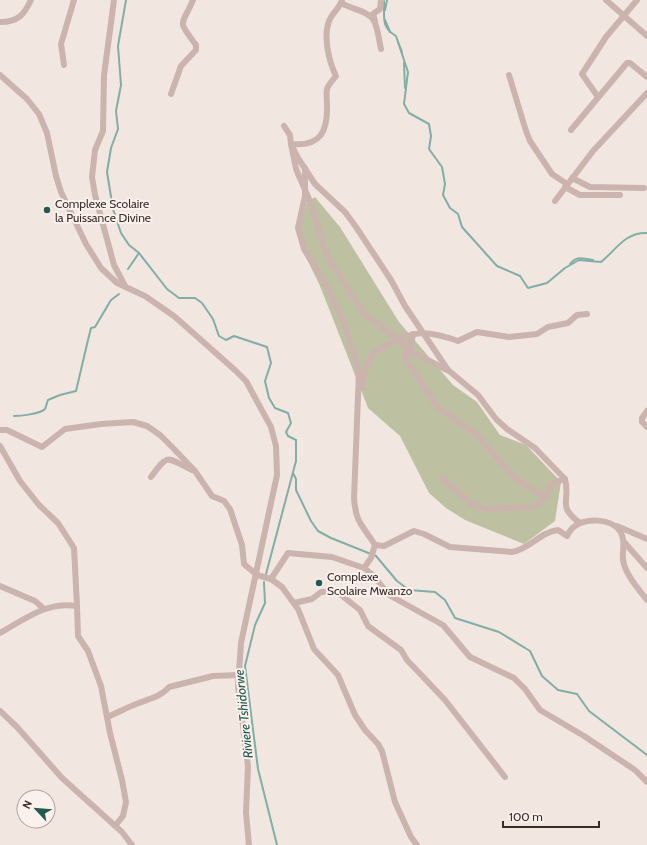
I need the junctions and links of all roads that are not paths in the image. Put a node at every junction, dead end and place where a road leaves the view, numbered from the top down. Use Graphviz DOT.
graph roads {
  1 [pos="31,0"];
  2 [pos="74,0"];
  3 [pos="114,0"];
  4 [pos="193,0"];
  5 [pos="381,0"];
  6 [pos="606,0"];
  7 [pos="638,0"];
  8 [pos="342,2"];
  9 [pos="624,16"];
  10 [pos="375,21"];
  11 [pos="0,22"];
  12 [pos="647,36"];
  13 [pos="381,49"];
  14 [pos="64,65"];
  15 [pos="0,75"];
  16 [pos="509,75"];
  17 [pos="647,77"];
  18 [pos="647,93"];
  19 [pos="171,94"];
  20 [pos="598,97"];
  21 [pos="284,126"];
  22 [pos="571,130"];
  23 [pos="291,144"];
  24 [pos="305,168"];
  25 [pos="572,178"];
  26 [pos="566,185"];
  27 [pos="304,187"];
  28 [pos="644,188"];
  29 [pos="620,195"];
  30 [pos="555,201"];
  31 [pos="125,286"];
  32 [pos="587,314"];
  33 [pos="423,332"];
  34 [pos="413,334"];
  35 [pos="396,339"];
  36 [pos="410,351"];
  37 [pos="448,370"];
  38 [pos="359,398"];
  39 [pos="647,411"];
  40 [pos="647,427"];
  41 [pos="0,430"];
  42 [pos="0,446"];
  43 [pos="195,471"];
  44 [pos="151,477"];
  45 [pos="442,478"];
  46 [pos="565,479"];
  47 [pos="546,496"];
  48 [pos="580,523"];
  49 [pos="615,526"];
  50 [pos="647,539"];
  51 [pos="625,543"];
  52 [pos="375,547"];
  53 [pos="364,568"];
  54 [pos="647,568"];
  55 [pos="257,575"];
  56 [pos="271,579"];
  57 [pos="0,586"];
  58 [pos="647,600"];
  59 [pos="294,603"];
  60 [pos="77,606"];
  61 [pos="43,608"];
  62 [pos="0,633"];
  63 [pos="238,675"];
  64 [pos="0,711"];
  65 [pos="107,717"];
  66 [pos="505,776"];
  67 [pos="647,782"];
  68 [pos="115,826"];
  69 [pos="132,845"];
  70 [pos="249,845"];
  71 [pos="417,845"];
  1 -- 11 [label="street"];
  2 -- 14 [label="street"];
  3 -- 31 [label="street"];
  4 -- 19 [label="street"];
  5 -- 10 [label="street"];
  6 -- 9 [label="street"];
  7 -- 9 [label="street"];
  8 -- 10 [label="street"];
  8 -- 23 [label="street"];
  9 -- 12 [label="street"];
  9 -- 20 [label="street"];
  10 -- 13 [label="street"];
  15 -- 31 [label="street"];
  16 -- 26 [label="street"];
  17 -- 20 [label="street"];
  18 -- 25 [label="street"];
  20 -- 22 [label="street"];
  21 -- 23 [label="street"];
  23 -- 24 [label="street"];
  23 -- 27 [label="street"];
  24 -- 27 [label="street"];
  24 -- 33 [label="street"];
  25 -- 26 [label="street"];
  25 -- 28 [label="street"];
  26 -- 29 [label="street"];
  26 -- 30 [label="street"];
  27 -- 35 [label="street"];
  27 -- 38 [label="street"];
  31 -- 55 [label="street"];
  32 -- 33 [label="street"];
  33 -- 34 [label="street"];
  33 -- 37 [label="street"];
  34 -- 35 [label="street"];
  34 -- 36 [label="street"];
  35 -- 36 [label="street"];
  35 -- 38 [label="street"];
  36 -- 37 [label="street"];
  36 -- 47 [label="street"];
  37 -- 46 [label="street"];
  38 -- 52 [label="street"];
  39 -- 40 [label="street"];
  41 -- 43 [label="street"];
  42 -- 60 [label="street"];
  43 -- 44 [label="street"];
  43 -- 55 [label="street"];
  45 -- 47 [label="street"];
  46 -- 47 [label="street"];
  46 -- 48 [label="street"];
  48 -- 49 [label="street"];
  48 -- 52 [label="street"];
  49 -- 50 [label="street"];
  49 -- 51 [label="street"];
  51 -- 54 [label="street"];
  51 -- 58 [label="street"];
  52 -- 53 [label="street"];
  53 -- 56 [label="street"];
  53 -- 67 [label="street"];
  55 -- 56 [label="street"];
  55 -- 63 [label="street"];
  56 -- 59 [label="street"];
  57 -- 61 [label="street"];
  59 -- 66 [label="street"];
  59 -- 71 [label="street"];
  60 -- 61 [label="street"];
  60 -- 65 [label="street"];
  61 -- 62 [label="street"];
  63 -- 65 [label="street"];
  63 -- 70 [label="street"];
  64 -- 68 [label="street"];
  65 -- 68 [label="street"];
  68 -- 69 [label="street"];
}
